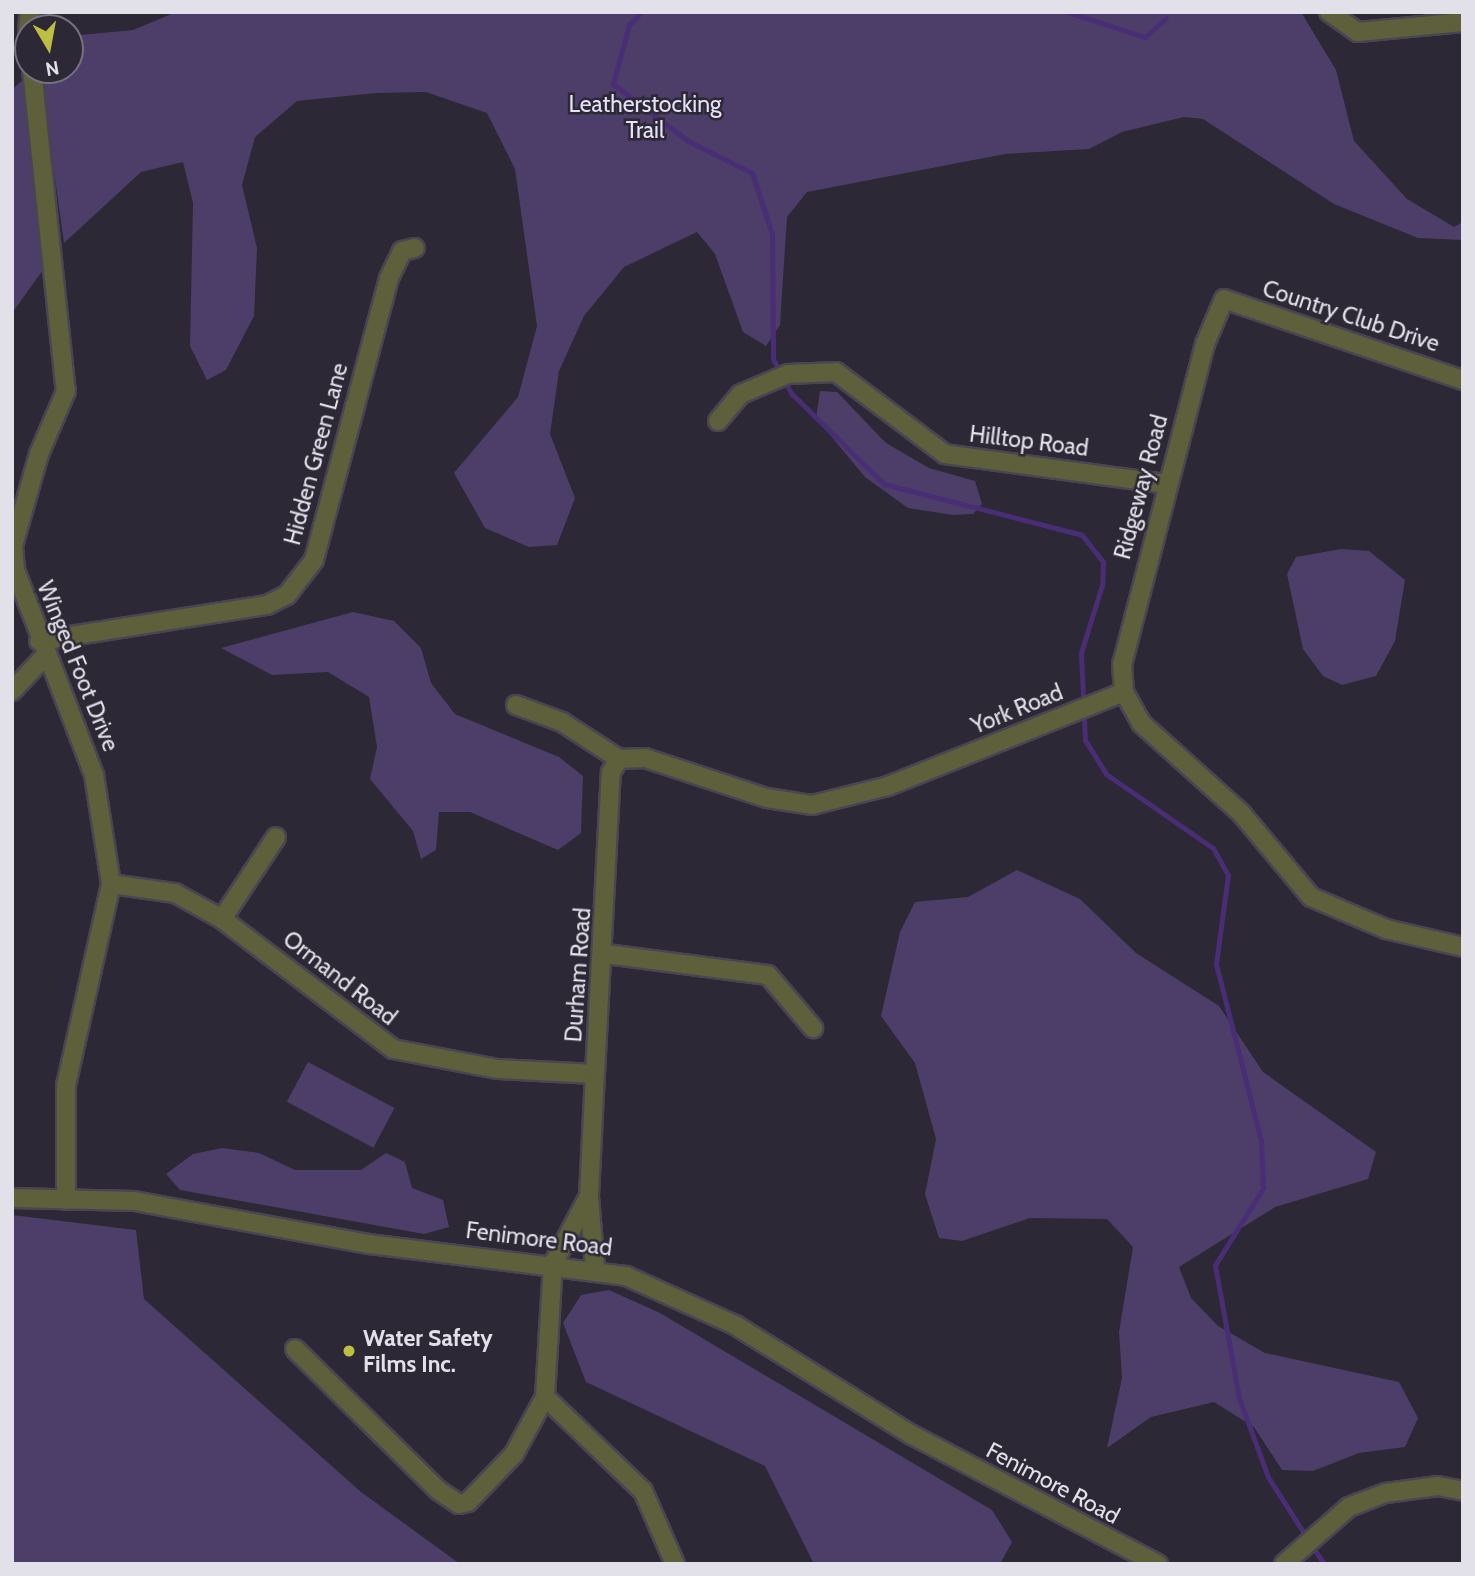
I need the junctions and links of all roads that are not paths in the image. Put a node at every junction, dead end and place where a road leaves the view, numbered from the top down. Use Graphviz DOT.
graph roads {
  1 [pos="1329,12"];
  2 [pos="1463,22"];
  3 [pos="33,84"];
  4 [pos="415,248"];
  5 [pos="1224,299"];
  6 [pos="1463,380"];
  7 [pos="718,421"];
  8 [pos="1168,484"];
  9 [pos="42,649"];
  10 [pos="12,691"];
  11 [pos="1124,692"];
  12 [pos="516,705"];
  13 [pos="619,759"];
  14 [pos="276,837"];
  15 [pos="111,884"];
  16 [pos="222,919"];
  17 [pos="1463,947"];
  18 [pos="606,954"];
  19 [pos="813,1028"];
  20 [pos="595,1074"];
  21 [pos="589,1196"];
  22 [pos="12,1198"];
  23 [pos="66,1200"];
  24 [pos="553,1264"];
  25 [pos="595,1268"];
  26 [pos="295,1349"];
  27 [pos="545,1397"];
  28 [pos="1463,1491"];
  29 [pos="1289,1557"];
  30 [pos="675,1564"];
  31 [pos="1158,1564"];
  1 -- 2 [label="street"];
  3 -- 9 [label="street, Winged Foot Drive"];
  4 -- 9 [label="street, Hidden Green Lane"];
  5 -- 6 [label="street, Country Club Drive"];
  5 -- 8 [label="street, Ridgeway Road"];
  7 -- 8 [label="street, Hilltop Road"];
  8 -- 11 [label="street, Ridgeway Road"];
  9 -- 10 [label="street"];
  9 -- 15 [label="street, Winged Foot Drive"];
  11 -- 13 [label="street, York Road"];
  11 -- 17 [label="street"];
  12 -- 13 [label="street"];
  13 -- 18 [label="street, Durham Road"];
  14 -- 16 [label="street"];
  15 -- 16 [label="street, Ormand Road"];
  15 -- 23 [label="street, Winged Foot Drive"];
  16 -- 20 [label="street, Ormand Road"];
  18 -- 19 [label="street"];
  18 -- 20 [label="street, Durham Road"];
  20 -- 21 [label="street, Durham Road"];
  21 -- 24 [label="street, Durham Road"];
  21 -- 25 [label="street, Durham Road"];
  22 -- 23 [label="street, Fenimore Road"];
  23 -- 24 [label="street, Fenimore Road"];
  24 -- 25 [label="street, Fenimore Road"];
  24 -- 27 [label="street"];
  25 -- 31 [label="street, Fenimore Road"];
  26 -- 27 [label="street"];
  27 -- 30 [label="street"];
  28 -- 29 [label="street"];
}
